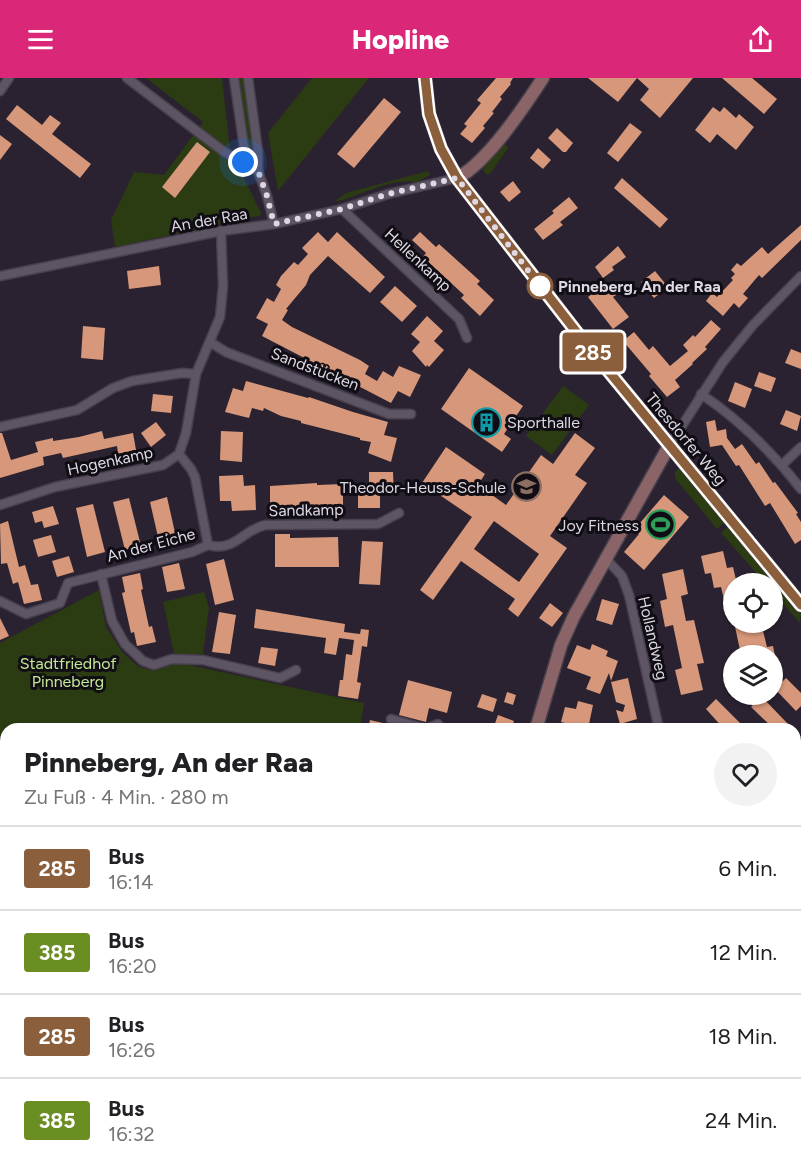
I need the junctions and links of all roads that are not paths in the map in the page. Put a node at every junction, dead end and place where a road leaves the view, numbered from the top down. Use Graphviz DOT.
graph roads {
  1 [pos="9,78"];
  2 [pos="127,78"];
  3 [pos="234,78"];
  4 [pos="248,78"];
  5 [pos="425,78"];
  6 [pos="543,78"];
  7 [pos="0,91"];
  8 [pos="258,171"];
  9 [pos="457,178"];
  10 [pos="342,209"];
  11 [pos="274,224"];
  12 [pos="221,231"];
  13 [pos="0,276"];
  14 [pos="801,276"];
  15 [pos="467,338"];
  16 [pos="210,342"];
  17 [pos="196,374"];
  18 [pos="701,394"];
  19 [pos="411,414"];
  20 [pos="0,427"];
  21 [pos="669,446"];
  22 [pos="801,447"];
  23 [pos="179,454"];
  24 [pos="782,465"];
  25 [pos="801,489"];
  26 [pos="0,505"];
  27 [pos="399,513"];
  28 [pos="208,545"];
  29 [pos="606,559"];
  30 [pos="101,574"];
  31 [pos="0,601"];
  32 [pos="801,605"];
  33 [pos="297,670"];
  34 [pos="392,719"];
  35 [pos="406,723"];
  36 [pos="538,723"];
  37 [pos="658,723"];
  1 -- 7 [label="street"];
  2 -- 8 [label="street"];
  3 -- 8 [label="street"];
  4 -- 8 [label="street"];
  5 -- 9 [label="street, Thesdorfer Weg"];
  6 -- 9 [label="street"];
  8 -- 11 [label="street"];
  9 -- 10 [label="street, An der Raa"];
  9 -- 21 [label="street, Thesdorfer Weg"];
  10 -- 11 [label="street, An der Raa"];
  10 -- 15 [label="street, Hellenkamp"];
  11 -- 12 [label="street, An der Raa"];
  12 -- 13 [label="street, An der Raa"];
  12 -- 16 [label="street"];
  14 -- 18 [label="street"];
  16 -- 17 [label="street"];
  16 -- 19 [label="street, Sandstücken"];
  17 -- 20 [label="street"];
  17 -- 23 [label="street"];
  18 -- 21 [label="street"];
  18 -- 24 [label="street"];
  21 -- 29 [label="street"];
  21 -- 32 [label="street, Thesdorfer Weg"];
  22 -- 24 [label="street"];
  23 -- 26 [label="street, Hogenkamp"];
  23 -- 28 [label="street"];
  24 -- 25 [label="street"];
  27 -- 28 [label="street, Sandkamp"];
  28 -- 30 [label="street, An der Eiche"];
  29 -- 36 [label="street"];
  29 -- 37 [label="street, Hollandweg"];
  30 -- 31 [label="street, An der Eiche"];
  30 -- 33 [label="street, An der Eiche"];
  34 -- 35 [label="street"];
}
